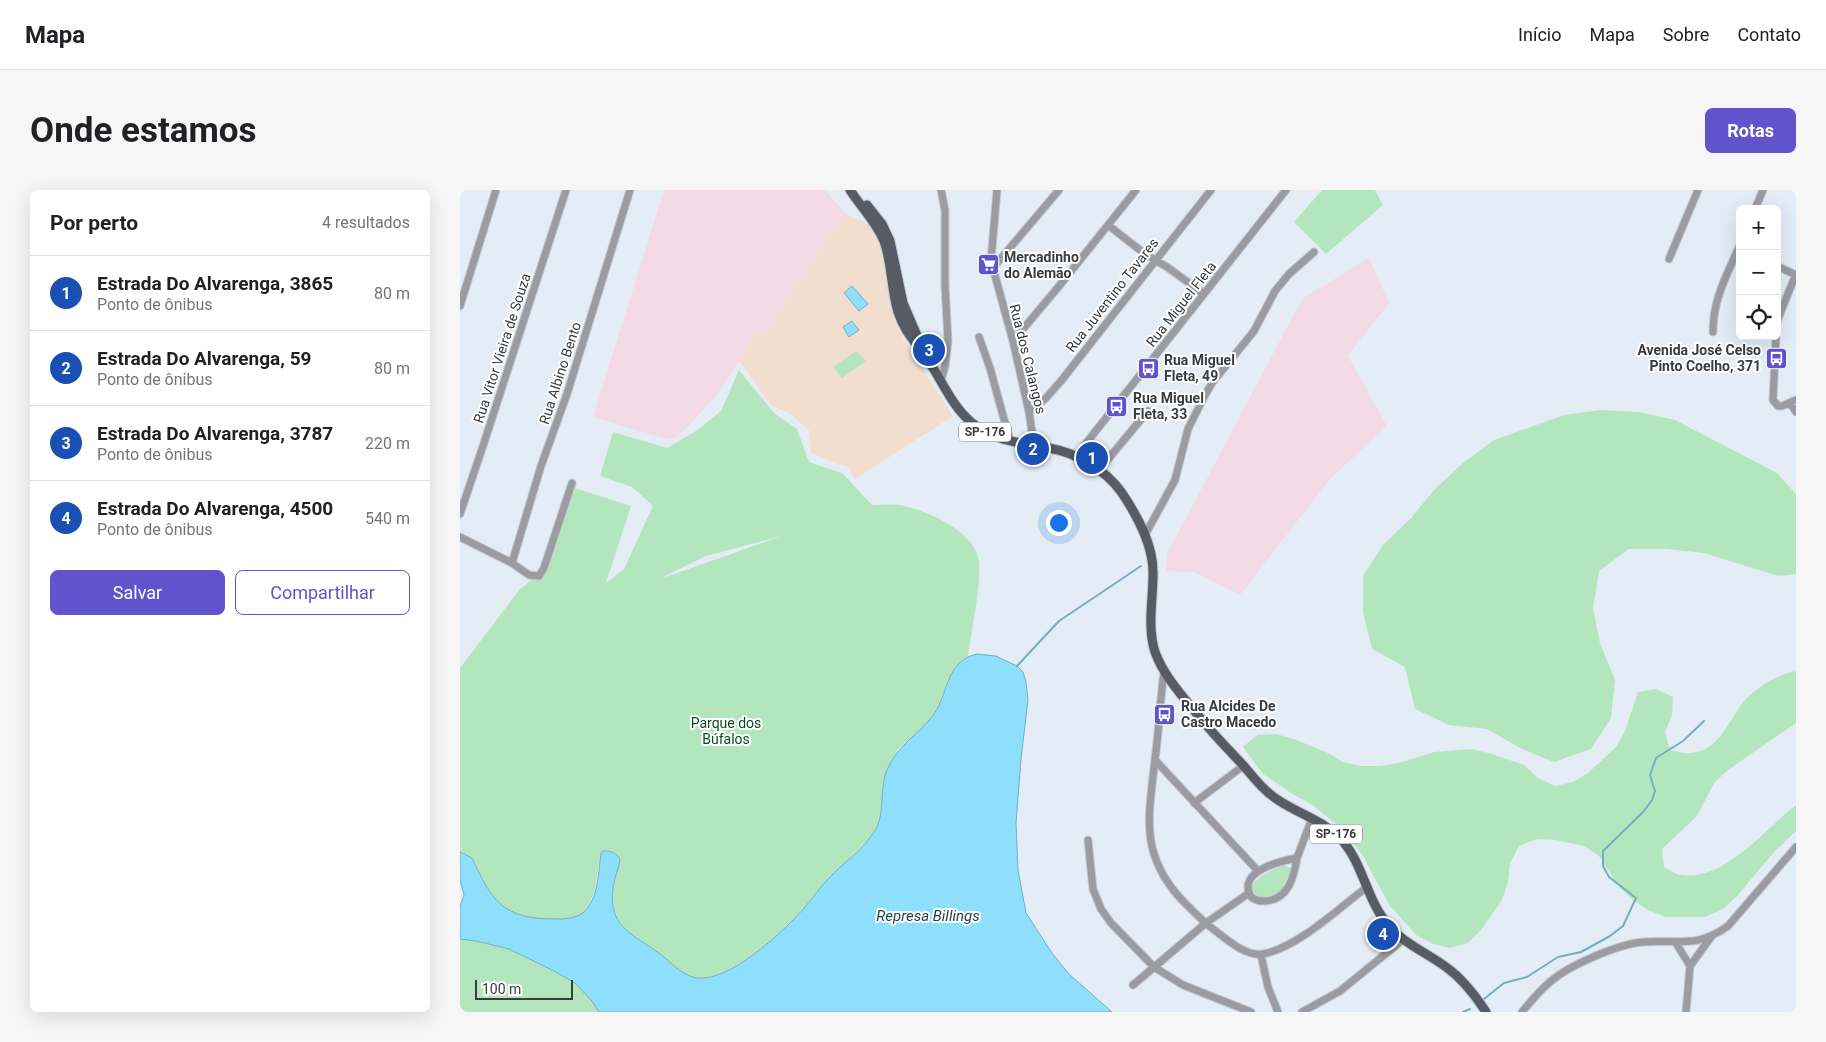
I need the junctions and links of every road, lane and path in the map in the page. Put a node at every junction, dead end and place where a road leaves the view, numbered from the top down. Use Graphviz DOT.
graph roads {
  1 [pos="496,190"];
  2 [pos="566,190"];
  3 [pos="630,190"];
  4 [pos="850,190"];
  5 [pos="854,190"];
  6 [pos="941,190"];
  7 [pos="997,190"];
  8 [pos="1059,190"];
  9 [pos="1136,190"];
  10 [pos="1211,190"];
  11 [pos="1286,190"];
  12 [pos="1698,190"];
  13 [pos="1763,190"];
  14 [pos="1757,205"];
  15 [pos="1108,225"];
  16 [pos="1738,250"];
  17 [pos="1314,252"];
  18 [pos="1669,259"];
  19 [pos="1156,261"];
  20 [pos="1781,268"];
  21 [pos="992,269"];
  22 [pos="1796,275"];
  23 [pos="1204,294"];
  24 [pos="460,306"];
  25 [pos="1781,311"];
  26 [pos="1712,332"];
  27 [pos="979,337"];
  28 [pos="1776,340"];
  29 [pos="1013,341"];
  30 [pos="927,359"];
  31 [pos="941,381"];
  32 [pos="1793,402"];
  33 [pos="1148,411"];
  34 [pos="1029,412"];
  35 [pos="1796,412"];
  36 [pos="1010,441"];
  37 [pos="1034,446"];
  38 [pos="1076,456"];
  39 [pos="1099,470"];
  40 [pos="572,483"];
  41 [pos="460,514"];
  42 [pos="1145,535"];
  43 [pos="460,537"];
  44 [pos="512,563"];
  45 [pos="1164,672"];
  46 [pos="1155,760"];
  47 [pos="1243,766"];
  48 [pos="1194,802"];
  49 [pos="1312,818"];
  50 [pos="1088,840"];
  51 [pos="1795,849"];
  52 [pos="1297,858"];
  53 [pos="1258,871"];
  54 [pos="1367,887"];
  55 [pos="1249,893"];
  56 [pos="1206,923"];
  57 [pos="1712,937"];
  58 [pos="1404,939"];
  59 [pos="1676,942"];
  60 [pos="1260,955"];
  61 [pos="1690,966"];
  62 [pos="1154,967"];
  63 [pos="1134,985"];
  64 [pos="1251,1012"];
  65 [pos="1278,1012"];
  66 [pos="1302,1012"];
  67 [pos="1486,1012"];
  68 [pos="1522,1012"];
  69 [pos="1686,1012"];
  1 -- 24 [label="street"];
  2 -- 41 [label="street, Rua Vitor Vieira de Souza"];
  3 -- 44 [label="street, Rua Albino Bento"];
  4 -- 30 [label="main road, SP-176"];
  5 -- 30 [label="main road, SP-176"];
  6 -- 31 [label="street"];
  7 -- 21 [label="street, Rua dos Calangos"];
  8 -- 21 [label="street"];
  9 -- 15 [label="street"];
  10 -- 19 [label="street, Rua Juventino Tavares"];
  11 -- 23 [label="street, Rua Miguel Fleta"];
  12 -- 18 [label="street"];
  13 -- 14 [label="street"];
  15 -- 19 [label="street"];
  15 -- 29 [label="street"];
  16 -- 26 [label="street"];
  17 -- 42 [label="street"];
  19 -- 23 [label="street"];
  19 -- 34 [label="street, Rua Juventino Tavares"];
  20 -- 22 [label="street"];
  21 -- 29 [label="street, Rua dos Calangos"];
  22 -- 25 [label="street"];
  23 -- 38 [label="street, Rua Miguel Fleta"];
  27 -- 36 [label="street"];
  28 -- 32 [label="street"];
  29 -- 34 [label="street, Rua dos Calangos"];
  30 -- 31 [label="main road, SP-176"];
  31 -- 36 [label="main road, SP-176"];
  32 -- 35 [label="street"];
  33 -- 39 [label="street"];
  34 -- 37 [label="street, Rua dos Calangos"];
  36 -- 37 [label="main road, SP-176"];
  37 -- 38 [label="main road, SP-176"];
  38 -- 39 [label="main road, SP-176"];
  39 -- 42 [label="main road, SP-176"];
  40 -- 44 [label="street"];
  42 -- 45 [label="main road, SP-176"];
  43 -- 44 [label="street"];
  45 -- 46 [label="street"];
  45 -- 47 [label="main road, SP-176"];
  46 -- 48 [label="street"];
  46 -- 56 [label="street"];
  47 -- 48 [label="street"];
  47 -- 49 [label="main road, SP-176"];
  48 -- 53 [label="street"];
  49 -- 52 [label="street"];
  49 -- 54 [label="main road, SP-176"];
  50 -- 62 [label="street"];
  51 -- 57 [label="street"];
  52 -- 53 [label="street"];
  52 -- 55 [label="street"];
  53 -- 55 [label="street"];
  54 -- 58 [label="main road, SP-176"];
  54 -- 60 [label="street"];
  55 -- 56 [label="street"];
  56 -- 60 [label="street"];
  56 -- 62 [label="street"];
  57 -- 59 [label="street"];
  57 -- 61 [label="street"];
  58 -- 66 [label="street"];
  58 -- 67 [label="main road, SP-176"];
  59 -- 61 [label="street"];
  59 -- 68 [label="street"];
  60 -- 65 [label="street"];
  61 -- 69 [label="street"];
  62 -- 63 [label="street"];
  62 -- 64 [label="street"];
}
